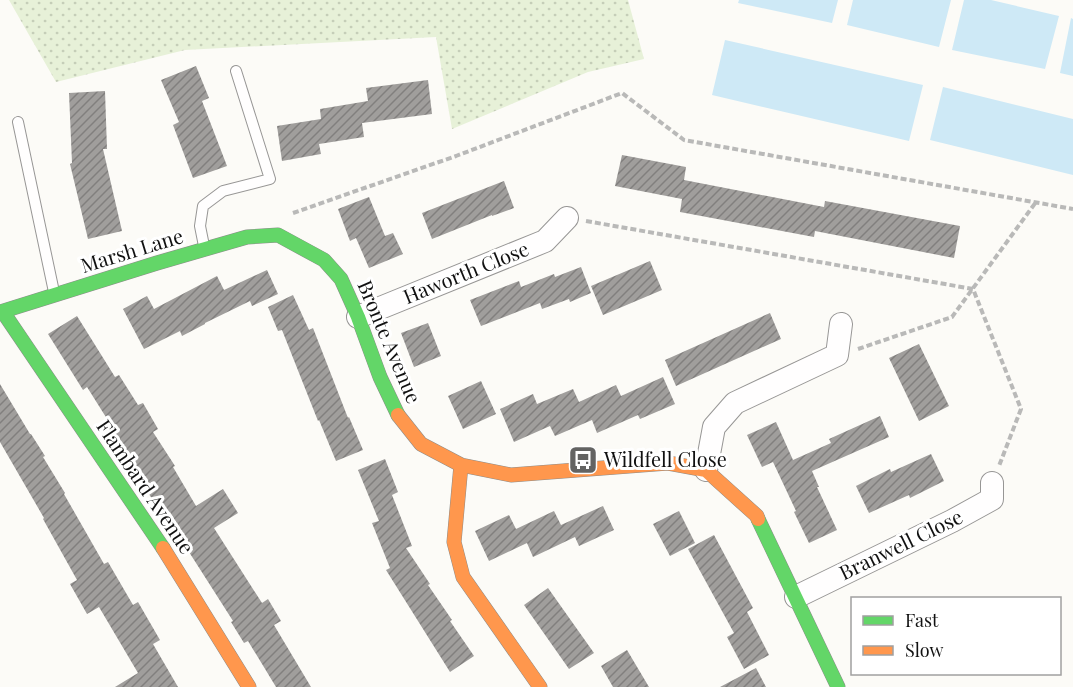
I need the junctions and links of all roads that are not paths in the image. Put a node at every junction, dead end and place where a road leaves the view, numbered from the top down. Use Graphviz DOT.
graph roads {
  1 [pos="236,71"];
  2 [pos="18,122"];
  3 [pos="567,218"];
  4 [pos="278,235"];
  5 [pos="204,249"];
  6 [pos="54,295"];
  7 [pos="2,312"];
  8 [pos="358,317"];
  9 [pos="841,324"];
  10 [pos="461,465"];
  11 [pos="706,470"];
  12 [pos="992,483"];
  13 [pos="796,597"];
  14 [pos="249,687"];
  15 [pos="540,687"];
  16 [pos="838,687"];
  1 -- 5 [label="lane"];
  2 -- 6 [label="lane"];
  3 -- 8 [label="street, Haworth Close"];
  4 -- 5 [label="street, Marsh Lane"];
  4 -- 8 [label="street, Bronte Avenue"];
  5 -- 6 [label="street, Marsh Lane"];
  6 -- 7 [label="street, Marsh Lane"];
  7 -- 14 [label="street, Flambard Avenue"];
  8 -- 10 [label="street, Bronte Avenue"];
  9 -- 11 [label="street"];
  10 -- 11 [label="street, Bronte Avenue"];
  10 -- 15 [label="street"];
  11 -- 13 [label="street"];
  12 -- 13 [label="street, Branwell Close"];
  13 -- 16 [label="street"];
}
